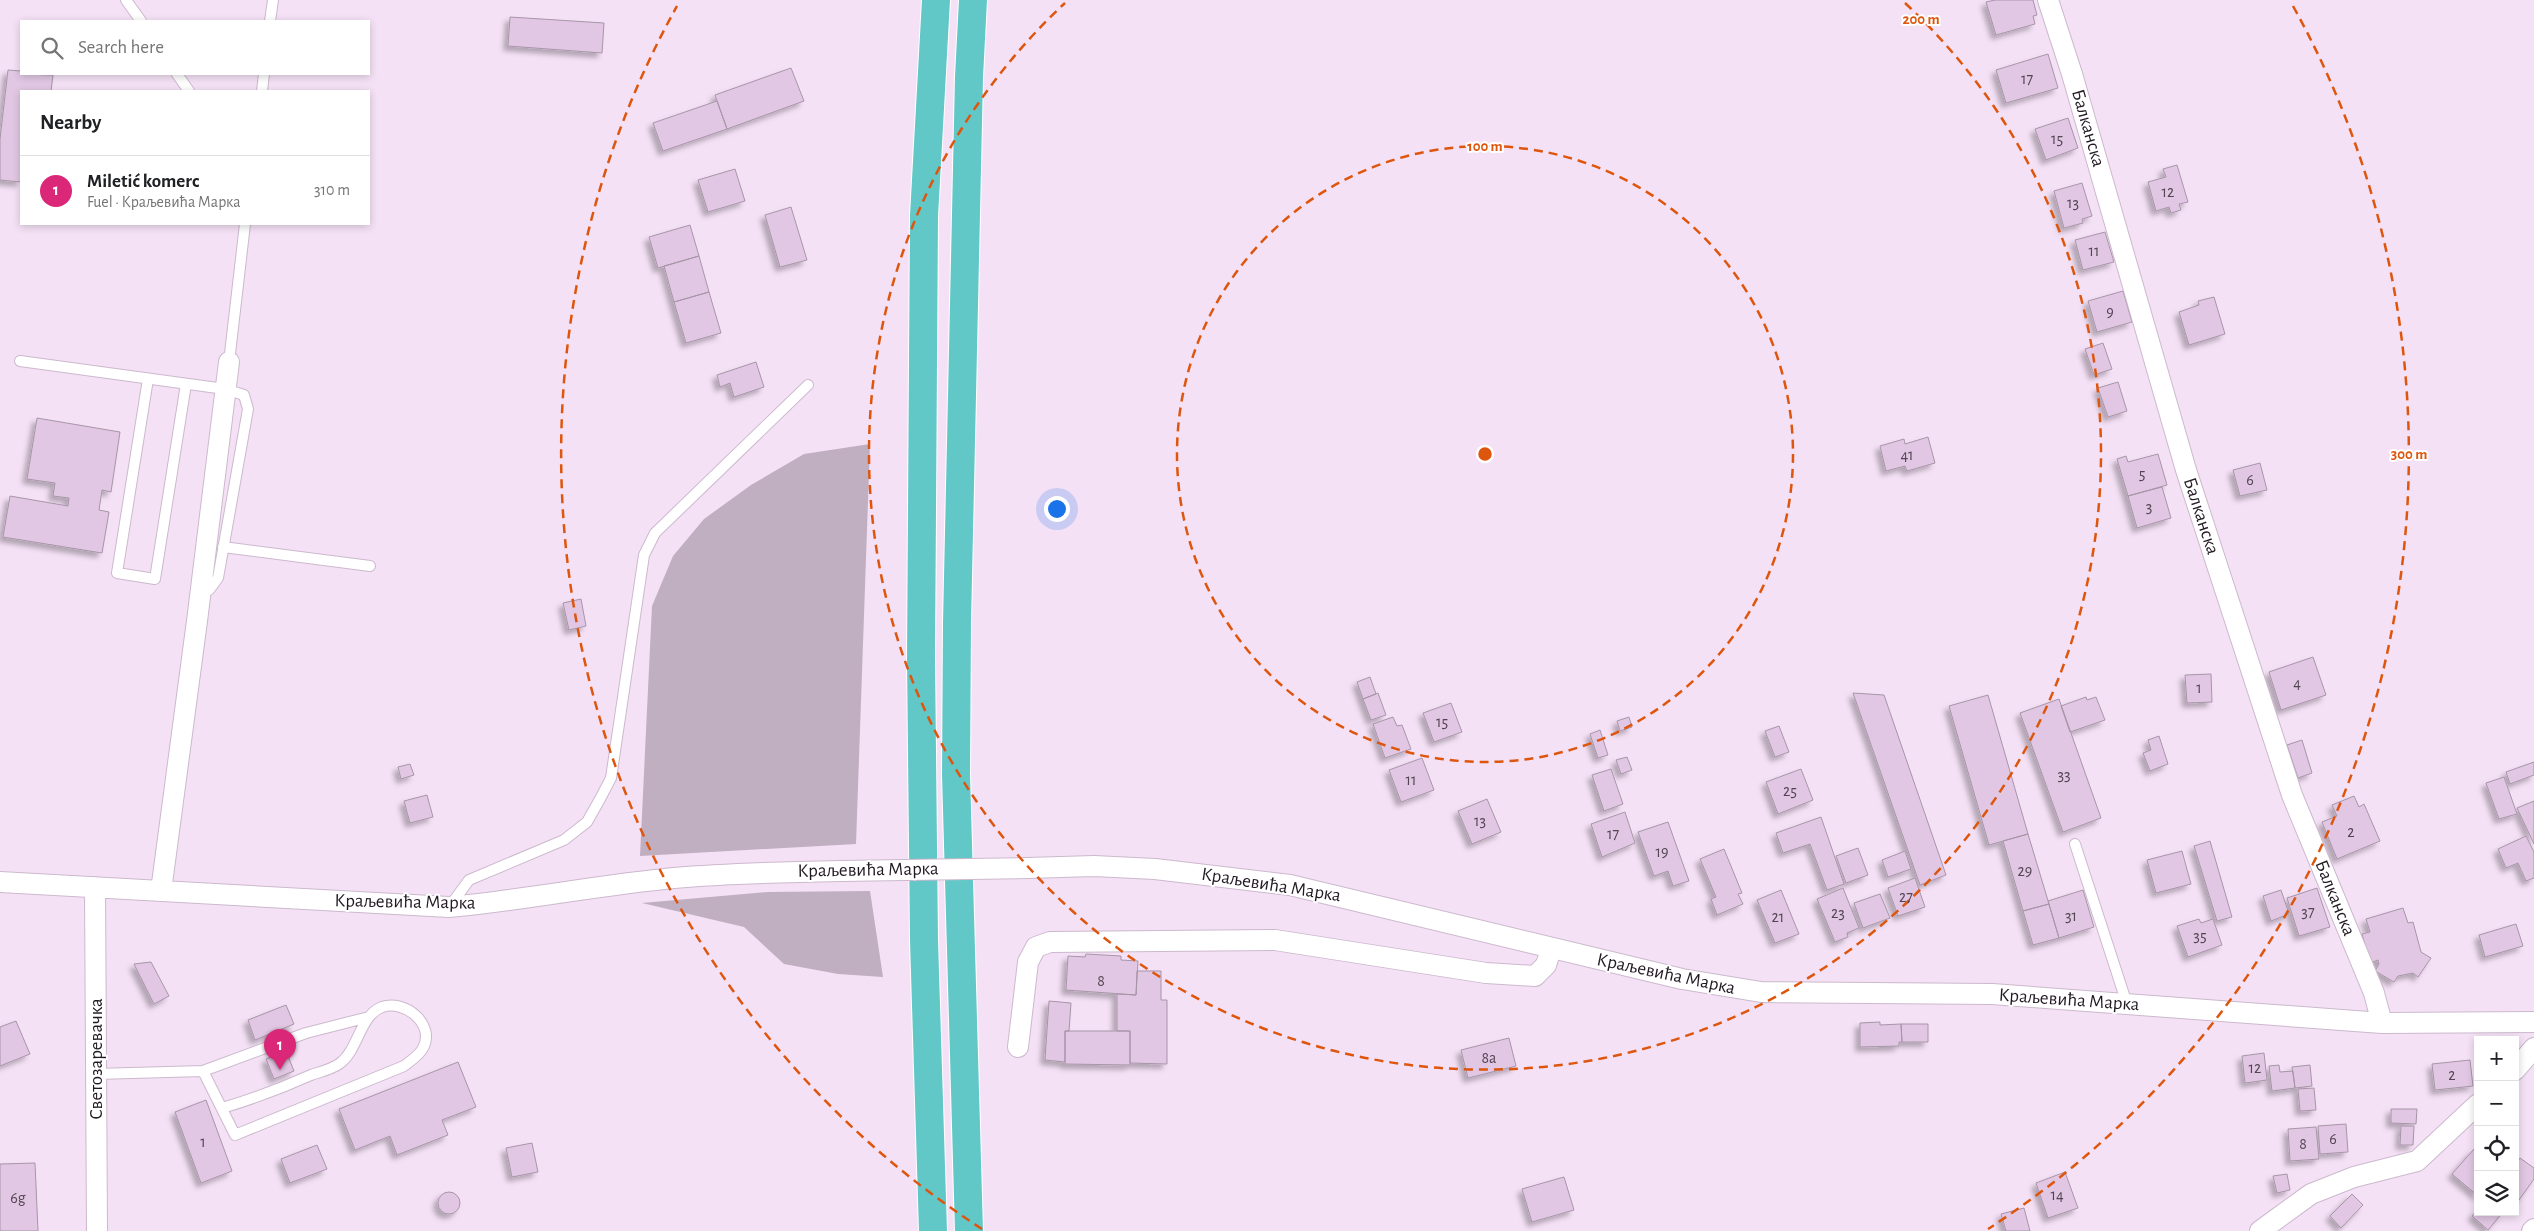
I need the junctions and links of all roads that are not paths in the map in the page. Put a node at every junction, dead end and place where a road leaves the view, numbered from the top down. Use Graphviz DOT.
graph roads {
  1 [pos="126,0"];
  2 [pos="273,0"];
  3 [pos="936,0"];
  4 [pos="973,0"];
  5 [pos="2048,0"];
  6 [pos="139,20"];
  7 [pos="270,20"];
  8 [pos="178,75"];
  9 [pos="264,75"];
  10 [pos="188,90"];
  11 [pos="262,90"];
  12 [pos="245,225"];
  13 [pos="20,361"];
  14 [pos="228,362"];
  15 [pos="148,379"];
  16 [pos="186,384"];
  17 [pos="808,385"];
  18 [pos="225,390"];
  19 [pos="223,547"];
  20 [pos="370,566"];
  21 [pos="201,590"];
  22 [pos="2075,844"];
  23 [pos="0,882"];
  24 [pos="95,887"];
  25 [pos="161,891"];
  26 [pos="449,907"];
  27 [pos="1551,949"];
  28 [pos="2127,1004"];
  29 [pos="369,1017"];
  30 [pos="2534,1022"];
  31 [pos="2382,1023"];
  32 [pos="1018,1047"];
  33 [pos="2534,1048"];
  34 [pos="2519,1065"];
  35 [pos="202,1071"];
  36 [pos="96,1074"];
  37 [pos="222,1108"];
  38 [pos="2474,1108"];
  39 [pos="97,1231"];
  40 [pos="933,1231"];
  41 [pos="969,1231"];
  42 [pos="2260,1231"];
  1 -- 6 [label="lane"];
  2 -- 7 [label="lane"];
  3 -- 40 [label="highway"];
  4 -- 41 [label="highway"];
  5 -- 31 [label="street, Балканска"];
  8 -- 10 [label="lane"];
  9 -- 11 [label="lane"];
  12 -- 14 [label="lane"];
  13 -- 15 [label="lane"];
  14 -- 18 [label="street"];
  15 -- 16 [label="lane"];
  15 -- 16 [label="lane"];
  16 -- 18 [label="lane"];
  17 -- 26 [label="lane"];
  18 -- 19 [label="lane"];
  18 -- 21 [label="street"];
  19 -- 20 [label="lane"];
  19 -- 21 [label="lane"];
  21 -- 25 [label="street"];
  22 -- 28 [label="lane"];
  23 -- 24 [label="street, Краљевића Марка"];
  24 -- 25 [label="street, Краљевића Марка"];
  24 -- 36 [label="street, Светозаревачка"];
  25 -- 26 [label="street, Краљевића Марка"];
  26 -- 27 [label="street, Краљевића Марка, bridge"];
  27 -- 28 [label="street, Краљевића Марка"];
  27 -- 32 [label="street"];
  28 -- 31 [label="street, Краљевића Марка"];
  29 -- 35 [label="lane"];
  29 -- 37 [label="lane"];
  29 -- 37 [label="lane"];
  30 -- 31 [label="street, Краљевића Марка"];
  33 -- 34 [label="street"];
  35 -- 36 [label="lane"];
  35 -- 37 [label="lane"];
  36 -- 39 [label="street, Светозаревачка"];
  38 -- 42 [label="street"];
}
